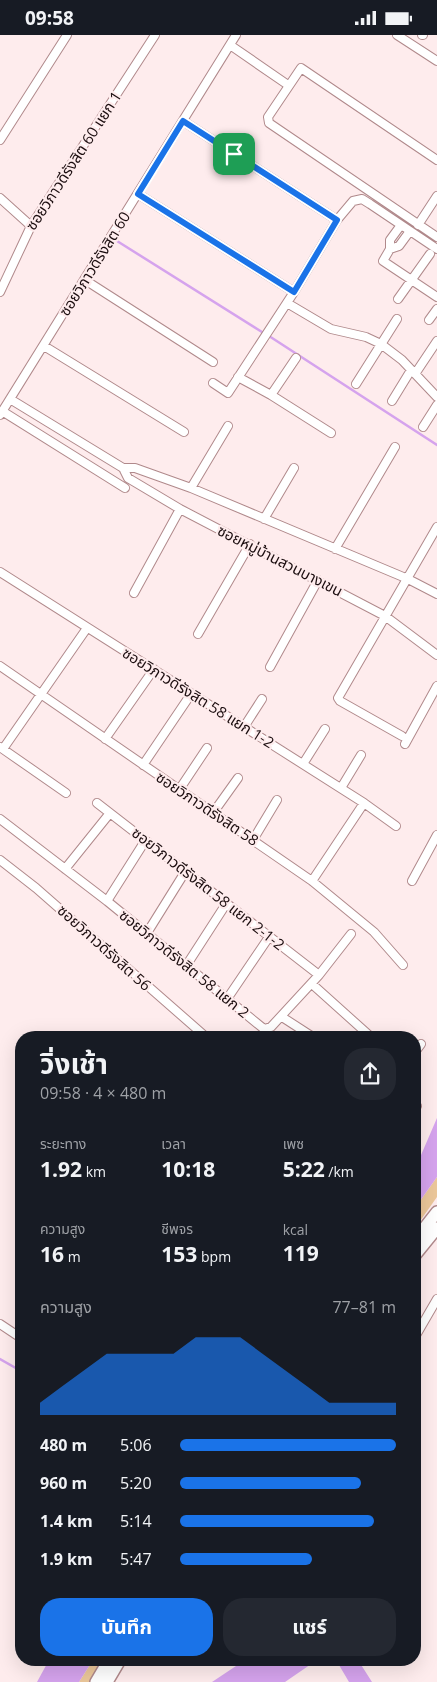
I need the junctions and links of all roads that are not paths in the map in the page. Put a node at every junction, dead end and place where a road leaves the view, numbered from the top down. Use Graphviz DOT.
graph roads {
  1 [pos="67,35"];
  2 [pos="155,35"];
  3 [pos="236,35"];
  4 [pos="397,35"];
  5 [pos="230,45"];
  6 [pos="437,61"];
  7 [pos="288,85"];
  8 [pos="183,121"];
  9 [pos="0,140"];
  10 [pos="437,160"];
  11 [pos="138,194"];
  12 [pos="437,196"];
  13 [pos="0,198"];
  14 [pos="337,220"];
  15 [pos="401,225"];
  16 [pos="418,225"];
  17 [pos="30,226"];
  18 [pos="410,231"];
  19 [pos="437,237"];
  20 [pos="390,249"];
  21 [pos="434,252"];
  22 [pos="85,280"];
  23 [pos="412,280"];
  24 [pos="0,292"];
  25 [pos="294,292"];
  26 [pos="437,297"];
  27 [pos="398,299"];
  28 [pos="287,303"];
  29 [pos="437,309"];
  30 [pos="397,319"];
  31 [pos="429,320"];
  32 [pos="437,341"];
  33 [pos="381,343"];
  34 [pos="44,346"];
  35 [pos="296,358"];
  36 [pos="213,362"];
  37 [pos="413,372"];
  38 [pos="238,377"];
  39 [pos="213,383"];
  40 [pos="356,384"];
  41 [pos="271,395"];
  42 [pos="437,397"];
  43 [pos="10,399"];
  44 [pos="392,401"];
  45 [pos="437,405"];
  46 [pos="1,413"];
  47 [pos="228,426"];
  48 [pos="423,427"];
  49 [pos="184,432"];
  50 [pos="331,433"];
  51 [pos="395,447"];
  52 [pos="123,468"];
  53 [pos="294,468"];
  54 [pos="125,488"];
  55 [pos="192,488"];
  56 [pos="180,509"];
  57 [pos="264,519"];
  58 [pos="437,527"];
  59 [pos="250,545"];
  60 [pos="335,549"];
  61 [pos="0,572"];
  62 [pos="408,579"];
  63 [pos="318,580"];
  64 [pos="134,593"];
  65 [pos="437,594"];
  66 [pos="385,616"];
  67 [pos="87,629"];
  68 [pos="198,634"];
  69 [pos="437,655"];
  70 [pos="0,666"];
  71 [pos="270,667"];
  72 [pos="154,669"];
  73 [pos="437,686"];
  74 [pos="190,693"];
  75 [pos="41,694"];
  76 [pos="262,699"];
  77 [pos="244,727"];
  78 [pos="325,729"];
  79 [pos="402,736"];
  80 [pos="105,739"];
  81 [pos="405,744"];
  82 [pos="1,748"];
  83 [pos="207,748"];
  84 [pos="362,755"];
  85 [pos="303,764"];
  86 [pos="143,765"];
  87 [pos="238,778"];
  88 [pos="341,788"];
  89 [pos="179,790"];
  90 [pos="66,793"];
  91 [pos="277,800"];
  92 [pos="97,803"];
  93 [pos="364,803"];
  94 [pos="110,813"];
  95 [pos="213,813"];
  96 [pos="0,819"];
  97 [pos="396,826"];
  98 [pos="437,835"];
  99 [pos="253,840"];
  100 [pos="145,841"];
  101 [pos="0,860"];
  102 [pos="65,869"];
  103 [pos="185,872"];
  104 [pos="312,881"];
  105 [pos="412,881"];
  106 [pos="107,901"];
  107 [pos="226,904"];
  108 [pos="146,933"];
  109 [pos="351,934"];
  110 [pos="269,937"];
  111 [pos="186,965"];
  112 [pos="403,965"];
  113 [pos="319,975"];
  114 [pos="312,984"];
  115 [pos="227,999"];
  116 [pos="282,1017"];
  117 [pos="199,1031"];
  118 [pos="304,1031"];
  119 [pos="364,1031"];
  120 [pos="437,1212"];
  121 [pos="437,1227"];
  122 [pos="421,1232"];
  123 [pos="421,1247"];
  124 [pos="437,1299"];
  125 [pos="0,1324"];
  126 [pos="421,1327"];
  127 [pos="15,1334"];
  128 [pos="105,1666"];
  129 [pos="116,1666"];
  130 [pos="96,1682"];
  131 [pos="107,1682"];
  1 -- 9 [label="street"];
  2 -- 17 [label="street, ซอยวิภาวดีรังสิต 60 แยก 1"];
  3 -- 5 [label="street, ซอยวิภาวดีรังสิต 60"];
  4 -- 6 [label="street"];
  5 -- 7 [label="street"];
  5 -- 8 [label="street, ซอยวิภาวดีรังสิต 60"];
  7 -- 10 [label="street"];
  7 -- 16 [label="street"];
  8 -- 11 [label="street, ซอยวิภาวดีรังสิต 60"];
  8 -- 14 [label="street"];
  11 -- 22 [label="street, ซอยวิภาวดีรังสิต 60"];
  11 -- 25 [label="street"];
  12 -- 16 [label="street"];
  13 -- 17 [label="street"];
  14 -- 15 [label="street"];
  14 -- 25 [label="street"];
  15 -- 18 [label="street"];
  15 -- 20 [label="street"];
  16 -- 19 [label="street"];
  17 -- 24 [label="street, ซอยวิภาวดีรังสิต 60 แยก 1"];
  18 -- 20 [label="street"];
  18 -- 21 [label="street"];
  20 -- 23 [label="street"];
  21 -- 23 [label="street"];
  22 -- 34 [label="street, ซอยวิภาวดีรังสิต 60"];
  22 -- 36 [label="street"];
  23 -- 26 [label="street"];
  23 -- 27 [label="street"];
  25 -- 28 [label="street"];
  28 -- 33 [label="street"];
  28 -- 38 [label="street"];
  29 -- 31 [label="street"];
  30 -- 33 [label="street"];
  32 -- 37 [label="street"];
  33 -- 37 [label="street"];
  33 -- 40 [label="street"];
  34 -- 43 [label="street, ซอยวิภาวดีรังสิต 60"];
  34 -- 49 [label="street"];
  35 -- 41 [label="street"];
  37 -- 42 [label="street"];
  37 -- 44 [label="street"];
  38 -- 39 [label="street"];
  38 -- 41 [label="street"];
  41 -- 50 [label="street"];
  43 -- 46 [label="street, ซอยวิภาวดีรังสิต 60"];
  43 -- 52 [label="street, ซอยหมู่บ้านสวนบางเขน"];
  45 -- 48 [label="street"];
  46 -- 54 [label="street"];
  47 -- 55 [label="street"];
  51 -- 60 [label="street"];
  52 -- 55 [label="street, ซอยหมู่บ้านสวนบางเขน"];
  52 -- 56 [label="street, ซอยหมู่บ้านสวนบางเขน"];
  53 -- 57 [label="street"];
  55 -- 57 [label="street, ซอยหมู่บ้านสวนบางเขน"];
  56 -- 59 [label="street, ซอยหมู่บ้านสวนบางเขน"];
  56 -- 64 [label="street"];
  57 -- 60 [label="street, ซอยหมู่บ้านสวนบางเขน"];
  58 -- 62 [label="street"];
  59 -- 63 [label="street, ซอยหมู่บ้านสวนบางเขน"];
  59 -- 68 [label="street"];
  60 -- 62 [label="street, ซอยหมู่บ้านสวนบางเขน"];
  61 -- 67 [label="street, ซอยวิภาวดีรังสิต 58 แยก 1-2"];
  62 -- 65 [label="street, ซอยหมู่บ้านสวนบางเขน"];
  62 -- 66 [label="street"];
  63 -- 66 [label="street, ซอยหมู่บ้านสวนบางเขน"];
  63 -- 71 [label="street"];
  66 -- 69 [label="street, ซอยหมู่บ้านสวนบางเขน"];
  66 -- 79 [label="street"];
  67 -- 72 [label="street, ซอยวิภาวดีรังสิต 58 แยก 1-2"];
  67 -- 75 [label="street"];
  70 -- 75 [label="street, ซอยวิภาวดีรังสิต 58"];
  72 -- 74 [label="street, ซอยวิภาวดีรังสิต 58 แยก 1-2"];
  72 -- 80 [label="street"];
  73 -- 81 [label="street"];
  74 -- 77 [label="street, ซอยวิภาวดีรังสิต 58 แยก 1-2"];
  74 -- 86 [label="street"];
  75 -- 80 [label="street, ซอยวิภาวดีรังสิต 58"];
  75 -- 82 [label="street"];
  76 -- 77 [label="street"];
  77 -- 85 [label="street, ซอยวิภาวดีรังสิต 58 แยก 1-2"];
  78 -- 85 [label="street"];
  80 -- 86 [label="street, ซอยวิภาวดีรังสิต 58"];
  82 -- 90 [label="street"];
  83 -- 89 [label="street"];
  84 -- 88 [label="street"];
  85 -- 88 [label="street, ซอยวิภาวดีรังสิต 58 แยก 1-2"];
  86 -- 89 [label="street, ซอยวิภาวดีรังสิต 58"];
  87 -- 95 [label="street"];
  88 -- 93 [label="street, ซอยวิภาวดีรังสิต 58 แยก 1-2"];
  89 -- 95 [label="street, ซอยวิภาวดีรังสิต 58"];
  91 -- 99 [label="street"];
  92 -- 94 [label="street, ซอยวิภาวดีรังสิต 58 แยก 2-1-2"];
  93 -- 97 [label="street, ซอยวิภาวดีรังสิต 58 แยก 1-2"];
  93 -- 104 [label="street"];
  94 -- 100 [label="street, ซอยวิภาวดีรังสิต 58 แยก 2-1-2"];
  94 -- 102 [label="street"];
  95 -- 99 [label="street, ซอยวิภาวดีรังสิต 58"];
  96 -- 102 [label="street, ซอยวิภาวดีรังสิต 58 แยก 2"];
  98 -- 105 [label="street"];
  99 -- 104 [label="street, ซอยวิภาวดีรังสิต 58"];
  100 -- 103 [label="street, ซอยวิภาวดีรังสิต 58 แยก 2-1-2"];
  100 -- 106 [label="street"];
  101 -- 117 [label="street, ซอยวิภาวดีรังสิต 56"];
  102 -- 106 [label="street, ซอยวิภาวดีรังสิต 58 แยก 2"];
  103 -- 107 [label="street, ซอยวิภาวดีรังสิต 58 แยก 2-1-2"];
  103 -- 108 [label="street"];
  104 -- 112 [label="street, ซอยวิภาวดีรังสิต 58"];
  106 -- 108 [label="street, ซอยวิภาวดีรังสิต 58 แยก 2"];
  107 -- 110 [label="street, ซอยวิภาวดีรังสิต 58 แยก 2-1-2"];
  107 -- 111 [label="street"];
  108 -- 111 [label="street, ซอยวิภาวดีรังสิต 58 แยก 2"];
  109 -- 113 [label="street, ซอยวิภาวดีรังสิต 58 แยก 2"];
  110 -- 113 [label="street, ซอยวิภาวดีรังสิต 58 แยก 2-1-2"];
  110 -- 115 [label="street"];
  111 -- 115 [label="street, ซอยวิภาวดีรังสิต 58 แยก 2"];
  113 -- 114 [label="street, ซอยวิภาวดีรังสิต 58 แยก 2"];
  114 -- 116 [label="street, ซอยวิภาวดีรังสิต 58 แยก 2"];
  114 -- 119 [label="street"];
  115 -- 116 [label="street, ซอยวิภาวดีรังสิต 58 แยก 2"];
  116 -- 118 [label="street"];
  120 -- 122 [label="main road"];
  121 -- 123 [label="main road"];
  124 -- 126 [label="street"];
  125 -- 127 [label="street"];
  128 -- 130 [label="main road"];
  129 -- 131 [label="main road"];
}
